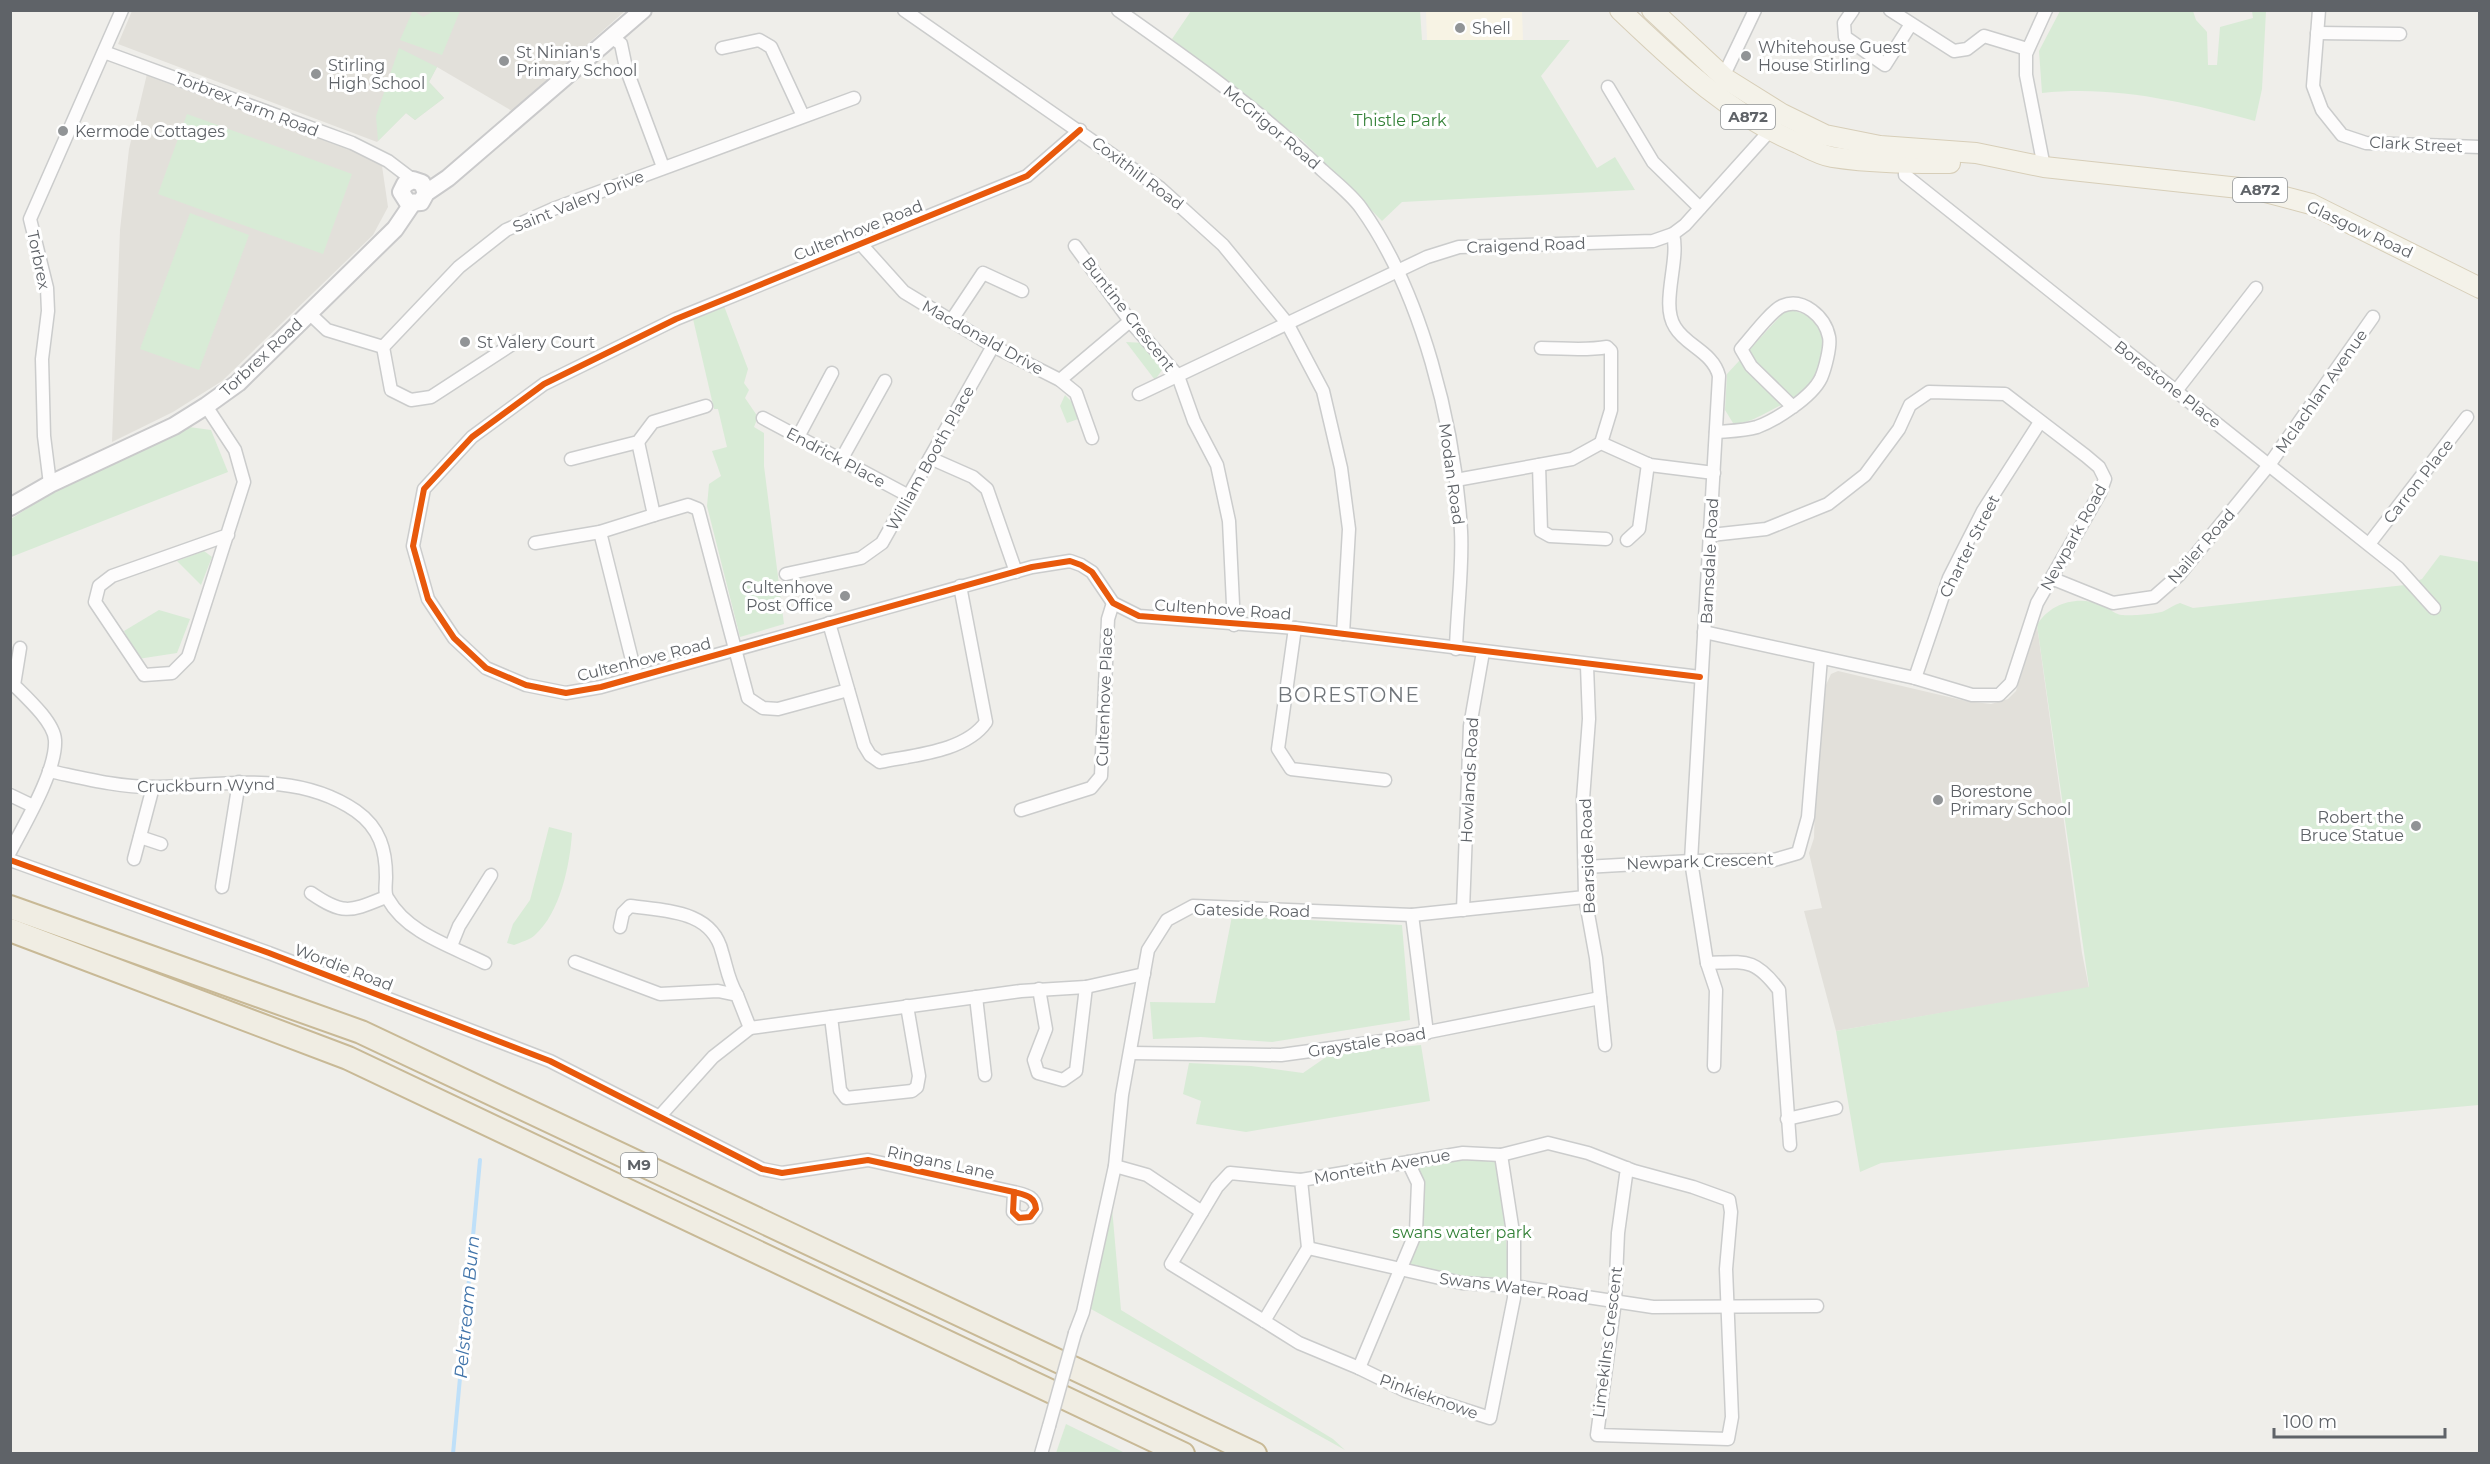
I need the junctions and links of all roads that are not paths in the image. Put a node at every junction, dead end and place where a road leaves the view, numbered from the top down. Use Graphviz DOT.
graph roads {
  1 [pos="122,10"];
  2 [pos="643,10"];
  3 [pos="904,10"];
  4 [pos="1118,10"];
  5 [pos="1620,10"];
  6 [pos="1652,10"];
  7 [pos="1755,10"];
  8 [pos="1853,10"];
  9 [pos="1890,10"];
  10 [pos="2046,10"];
  11 [pos="2319,10"];
  12 [pos="1911,24"];
  13 [pos="2317,33"];
  14 [pos="2400,34"];
  15 [pos="611,37"];
  16 [pos="722,48"];
  17 [pos="2028,49"];
  18 [pos="104,52"];
  19 [pos="1723,77"];
  20 [pos="1608,87"];
  21 [pos="854,98"];
  22 [pos="1782,114"];
  23 [pos="803,116"];
  24 [pos="1080,130"];
  25 [pos="1772,132"];
  26 [pos="1880,146"];
  27 [pos="2480,147"];
  28 [pos="1905,163"];
  29 [pos="2020,164"];
  30 [pos="663,167"];
  31 [pos="2044,167"];
  32 [pos="413,192"];
  33 [pos="1700,208"];
  34 [pos="1673,234"];
  35 [pos="860,243"];
  36 [pos="1075,246"];
  37 [pos="1399,271"];
  38 [pos="2256,288"];
  39 [pos="2480,288"];
  40 [pos="1022,291"];
  41 [pos="309,313"];
  42 [pos="2373,317"];
  43 [pos="951,321"];
  44 [pos="1130,321"];
  45 [pos="1287,323"];
  46 [pos="518,341"];
  47 [pos="993,346"];
  48 [pos="383,347"];
  49 [pos="1541,348"];
  50 [pos="832,373"];
  51 [pos="1178,376"];
  52 [pos="1060,380"];
  53 [pos="885,381"];
  54 [pos="2176,391"];
  55 [pos="1139,394"];
  56 [pos="206,406"];
  57 [pos="706,406"];
  58 [pos="1793,407"];
  59 [pos="2467,417"];
  60 [pos="763,418"];
  61 [pos="2040,422"];
  62 [pos="1716,432"];
  63 [pos="798,437"];
  64 [pos="1092,438"];
  65 [pos="638,442"];
  66 [pos="1601,443"];
  67 [pos="930,458"];
  68 [pos="571,459"];
  69 [pos="840,460"];
  70 [pos="1648,464"];
  71 [pos="1539,465"];
  72 [pos="2269,465"];
  73 [pos="1714,473"];
  74 [pos="1456,480"];
  75 [pos="50,484"];
  76 [pos="909,496"];
  77 [pos="10,507"];
  78 [pos="654,515"];
  79 [pos="600,532"];
  80 [pos="228,535"];
  81 [pos="1711,535"];
  82 [pos="1606,539"];
  83 [pos="1627,540"];
  84 [pos="535,543"];
  85 [pos="2369,544"];
  86 [pos="1016,572"];
  87 [pos="786,574"];
  88 [pos="2050,578"];
  89 [pos="960,586"];
  90 [pos="1113,603"];
  91 [pos="2434,608"];
  92 [pos="829,623"];
  93 [pos="1234,625"];
  94 [pos="1295,628"];
  95 [pos="1704,632"];
  96 [pos="1343,634"];
  97 [pos="20,648"];
  98 [pos="1456,649"];
  99 [pos="737,650"];
  100 [pos="1483,652"];
  101 [pos="1821,658"];
  102 [pos="1587,666"];
  103 [pos="636,676"];
  104 [pos="1700,677"];
  105 [pos="1915,678"];
  106 [pos="12,685"];
  107 [pos="848,690"];
  108 [pos="49,771"];
  109 [pos="1385,780"];
  110 [pos="238,782"];
  111 [pos="153,787"];
  112 [pos="10,795"];
  113 [pos="33,806"];
  114 [pos="1021,810"];
  115 [pos="140,837"];
  116 [pos="161,844"];
  117 [pos="10,852"];
  118 [pos="134,859"];
  119 [pos="10,860"];
  120 [pos="1691,861"];
  121 [pos="1585,867"];
  122 [pos="491,875"];
  123 [pos="222,887"];
  124 [pos="311,893"];
  125 [pos="386,897"];
  126 [pos="1585,897"];
  127 [pos="10,907"];
  128 [pos="1463,910"];
  129 [pos="1412,915"];
  130 [pos="620,927"];
  131 [pos="10,930"];
  132 [pos="451,946"];
  133 [pos="575,962"];
  134 [pos="485,963"];
  135 [pos="1707,963"];
  136 [pos="1144,974"];
  137 [pos="1086,987"];
  138 [pos="1038,988"];
  139 [pos="737,995"];
  140 [pos="976,997"];
  141 [pos="1600,999"];
  142 [pos="907,1006"];
  143 [pos="831,1017"];
  144 [pos="750,1028"];
  145 [pos="1427,1033"];
  146 [pos="1605,1045"];
  147 [pos="1130,1053"];
  148 [pos="1714,1066"];
  149 [pos="985,1075"];
  150 [pos="1836,1108"];
  151 [pos="660,1116"];
  152 [pos="1787,1119"];
  153 [pos="1790,1145"];
  154 [pos="1500,1155"];
  155 [pos="1408,1162"];
  156 [pos="1115,1166"];
  157 [pos="1627,1168"];
  158 [pos="1301,1180"];
  159 [pos="1014,1192"];
  160 [pos="1729,1200"];
  161 [pos="1202,1212"];
  162 [pos="1308,1248"];
  163 [pos="1401,1269"];
  164 [pos="1514,1286"];
  165 [pos="1615,1300"];
  166 [pos="1728,1305"];
  167 [pos="1817,1306"];
  168 [pos="1264,1321"];
  169 [pos="1359,1368"];
  170 [pos="1041,1454"];
  171 [pos="1183,1454"];
  172 [pos="1255,1454"];
  1 -- 18 [label="street, Torbrex"];
  2 -- 15 [label="street, Torbrex Road"];
  3 -- 24 [label="street, Coxithill Road"];
  4 -- 37 [label="street, McGrigor Road"];
  5 -- 25 [label="main road, Glasgow Road / A872"];
  6 -- 19 [label="main road, Glasgow Road / A872"];
  7 -- 19 [label="street"];
  8 -- 12 [label="street"];
  9 -- 12 [label="street"];
  10 -- 17 [label="street"];
  11 -- 13 [label="street, Clark Street"];
  12 -- 17 [label="street"];
  13 -- 14 [label="street"];
  13 -- 27 [label="street, Clark Street"];
  15 -- 30 [label="street"];
  15 -- 32 [label="street, Torbrex Road"];
  16 -- 23 [label="street"];
  17 -- 31 [label="street"];
  18 -- 32 [label="street, Torbrex Farm Road"];
  18 -- 75 [label="street, Torbrex"];
  19 -- 22 [label="main road, Glasgow Road / A872"];
  20 -- 33 [label="street"];
  21 -- 23 [label="street, Saint Valery Drive"];
  22 -- 25 [label="street"];
  22 -- 26 [label="main road, Glasgow Road / A872"];
  23 -- 30 [label="street, Saint Valery Drive"];
  24 -- 35 [label="street, Cultenhove Road"];
  24 -- 45 [label="street, Coxithill Road"];
  25 -- 28 [label="main road, Glasgow Road / A872"];
  25 -- 33 [label="street"];
  26 -- 28 [label="street"];
  26 -- 29 [label="main road, Glasgow Road / A872"];
  28 -- 29 [label="main road, Glasgow Road / A872"];
  28 -- 54 [label="street, Borestone Place"];
  29 -- 31 [label="main road, Glasgow Road / A872"];
  30 -- 48 [label="street, Saint Valery Drive"];
  31 -- 39 [label="main road, Glasgow Road / A872"];
  32 -- 41 [label="street, Torbrex Road"];
  33 -- 34 [label="street"];
  34 -- 37 [label="street, Craigend Road"];
  34 -- 62 [label="street, Barnsdale Road"];
  35 -- 43 [label="street, Macdonald Drive"];
  35 -- 103 [label="street, Cultenhove Road"];
  36 -- 44 [label="street, Buntine Crescent"];
  37 -- 45 [label="street, Craigend Road"];
  37 -- 74 [label="street, Modan Road"];
  38 -- 54 [label="street"];
  40 -- 43 [label="street"];
  41 -- 48 [label="street"];
  41 -- 56 [label="street, Torbrex Road"];
  42 -- 72 [label="street, Mclachlan Avenue"];
  43 -- 47 [label="street, Macdonald Drive"];
  44 -- 51 [label="street, Buntine Crescent"];
  44 -- 52 [label="street"];
  45 -- 51 [label="street, Craigend Road"];
  45 -- 96 [label="street, Coxithill Road"];
  46 -- 48 [label="street"];
  47 -- 52 [label="street, Macdonald Drive"];
  47 -- 67 [label="street, William Booth Place"];
  49 -- 66 [label="street"];
  50 -- 63 [label="street"];
  51 -- 55 [label="street, Craigend Road"];
  51 -- 93 [label="street, Buntine Crescent"];
  52 -- 64 [label="street, Macdonald Drive"];
  53 -- 69 [label="street"];
  54 -- 72 [label="street, Borestone Place"];
  56 -- 75 [label="street, Torbrex Road"];
  56 -- 80 [label="street"];
  57 -- 65 [label="street"];
  58 -- 58 [label="street"];
  58 -- 62 [label="street"];
  59 -- 85 [label="street, Carron Place"];
  60 -- 63 [label="street, Endrick Place"];
  61 -- 81 [label="street, Newpark Road"];
  61 -- 88 [label="street, Newpark Road"];
  61 -- 105 [label="street, Charter Street"];
  62 -- 73 [label="street, Barnsdale Road"];
  63 -- 69 [label="street, Endrick Place"];
  65 -- 68 [label="street"];
  65 -- 78 [label="street"];
  66 -- 70 [label="street"];
  66 -- 71 [label="street"];
  67 -- 76 [label="street, William Booth Place"];
  67 -- 86 [label="street"];
  69 -- 76 [label="street, Endrick Place"];
  70 -- 73 [label="street"];
  70 -- 83 [label="street"];
  71 -- 74 [label="street"];
  71 -- 82 [label="street"];
  72 -- 85 [label="street, Borestone Place"];
  72 -- 88 [label="street, Nailer Road"];
  73 -- 81 [label="street, Barnsdale Road"];
  74 -- 98 [label="street, Modan Road"];
  75 -- 77 [label="street, Torbrex Road"];
  76 -- 87 [label="street, William Booth Place"];
  78 -- 79 [label="street"];
  78 -- 99 [label="street"];
  79 -- 84 [label="street"];
  79 -- 103 [label="street"];
  80 -- 80 [label="street"];
  81 -- 95 [label="street, Barnsdale Road"];
  85 -- 91 [label="street, Borestone Place"];
  86 -- 89 [label="street, Cultenhove Road"];
  86 -- 90 [label="street, Cultenhove Road"];
  88 -- 105 [label="street, Newpark Road"];
  89 -- 92 [label="street, Cultenhove Road"];
  89 -- 107 [label="street"];
  90 -- 93 [label="street, Cultenhove Road"];
  90 -- 114 [label="street, Cultenhove Place"];
  92 -- 99 [label="street, Cultenhove Road"];
  92 -- 107 [label="street"];
  93 -- 94 [label="street, Cultenhove Road"];
  94 -- 96 [label="street, Cultenhove Road"];
  94 -- 109 [label="street"];
  95 -- 101 [label="street, Newpark Road"];
  95 -- 104 [label="street, Barnsdale Road"];
  96 -- 98 [label="street, Cultenhove Road"];
  97 -- 106 [label="street"];
  98 -- 100 [label="street, Cultenhove Road"];
  99 -- 103 [label="street, Cultenhove Road"];
  99 -- 107 [label="street"];
  100 -- 102 [label="street, Cultenhove Road"];
  100 -- 128 [label="street, Howlands Road"];
  101 -- 105 [label="street, Newpark Road"];
  101 -- 120 [label="street, Newpark Crescent"];
  102 -- 104 [label="street, Cultenhove Road"];
  102 -- 121 [label="street, Bearside Road"];
  104 -- 120 [label="street, Barnsdale Road"];
  106 -- 108 [label="street"];
  108 -- 111 [label="street, Cruckburn Wynd"];
  108 -- 113 [label="street"];
  110 -- 111 [label="street, Cruckburn Wynd"];
  110 -- 123 [label="street"];
  110 -- 125 [label="street, Cruckburn Wynd"];
  111 -- 115 [label="street"];
  112 -- 113 [label="street"];
  113 -- 117 [label="street"];
  115 -- 116 [label="street"];
  115 -- 118 [label="street"];
  119 -- 151 [label="street, Wordie Road"];
  120 -- 121 [label="street, Newpark Crescent"];
  120 -- 135 [label="street, Barnsdale Road"];
  121 -- 126 [label="street, Bearside Road"];
  122 -- 132 [label="street"];
  124 -- 125 [label="street"];
  125 -- 132 [label="street"];
  126 -- 128 [label="street, Gateside Road"];
  126 -- 141 [label="street, Bearside Road"];
  127 -- 172 [label="highway, M9"];
  128 -- 129 [label="street, Gateside Road"];
  129 -- 136 [label="street, Gateside Road"];
  129 -- 145 [label="street"];
  130 -- 139 [label="street"];
  131 -- 171 [label="highway, M9"];
  132 -- 134 [label="street"];
  133 -- 139 [label="street"];
  135 -- 148 [label="street, Barnsdale Road"];
  135 -- 152 [label="street"];
  136 -- 137 [label="street"];
  136 -- 147 [label="street, Gateside Road"];
  137 -- 138 [label="street"];
  137 -- 138 [label="street"];
  138 -- 140 [label="street"];
  139 -- 144 [label="street"];
  140 -- 142 [label="street"];
  140 -- 149 [label="street"];
  141 -- 145 [label="street, Graystale Road"];
  141 -- 146 [label="street, Bearside Road"];
  142 -- 143 [label="street"];
  142 -- 143 [label="street"];
  143 -- 144 [label="street"];
  144 -- 151 [label="street"];
  145 -- 147 [label="street, Graystale Road"];
  147 -- 156 [label="street, Gateside Road"];
  150 -- 152 [label="street"];
  151 -- 159 [label="street, Ringans Lane"];
  152 -- 153 [label="street"];
  154 -- 155 [label="street, Monteith Avenue"];
  154 -- 157 [label="street, Monteith Avenue"];
  154 -- 164 [label="street, Pinkieknowe"];
  155 -- 158 [label="street, Monteith Avenue"];
  155 -- 163 [label="street, Pinkieknowe"];
  156 -- 161 [label="street"];
  156 -- 170 [label="street, Gateside Road, bridge"];
  157 -- 160 [label="street, Monteith Avenue"];
  157 -- 165 [label="street, Limekilns Crescent"];
  158 -- 161 [label="street, Monteith Avenue"];
  158 -- 162 [label="street"];
  160 -- 166 [label="street, Limekilns Crescent"];
  161 -- 168 [label="street"];
  162 -- 163 [label="street, Swans Water Road"];
  162 -- 168 [label="street"];
  163 -- 164 [label="street, Swans Water Road"];
  163 -- 169 [label="street, Pinkieknowe"];
  164 -- 165 [label="street, Swans Water Road"];
  164 -- 169 [label="street, Pinkieknowe"];
  165 -- 166 [label="street, Swans Water Road"];
  165 -- 166 [label="street, Limekilns Crescent"];
  166 -- 167 [label="street, Swans Water Road"];
  168 -- 169 [label="street"];
}
